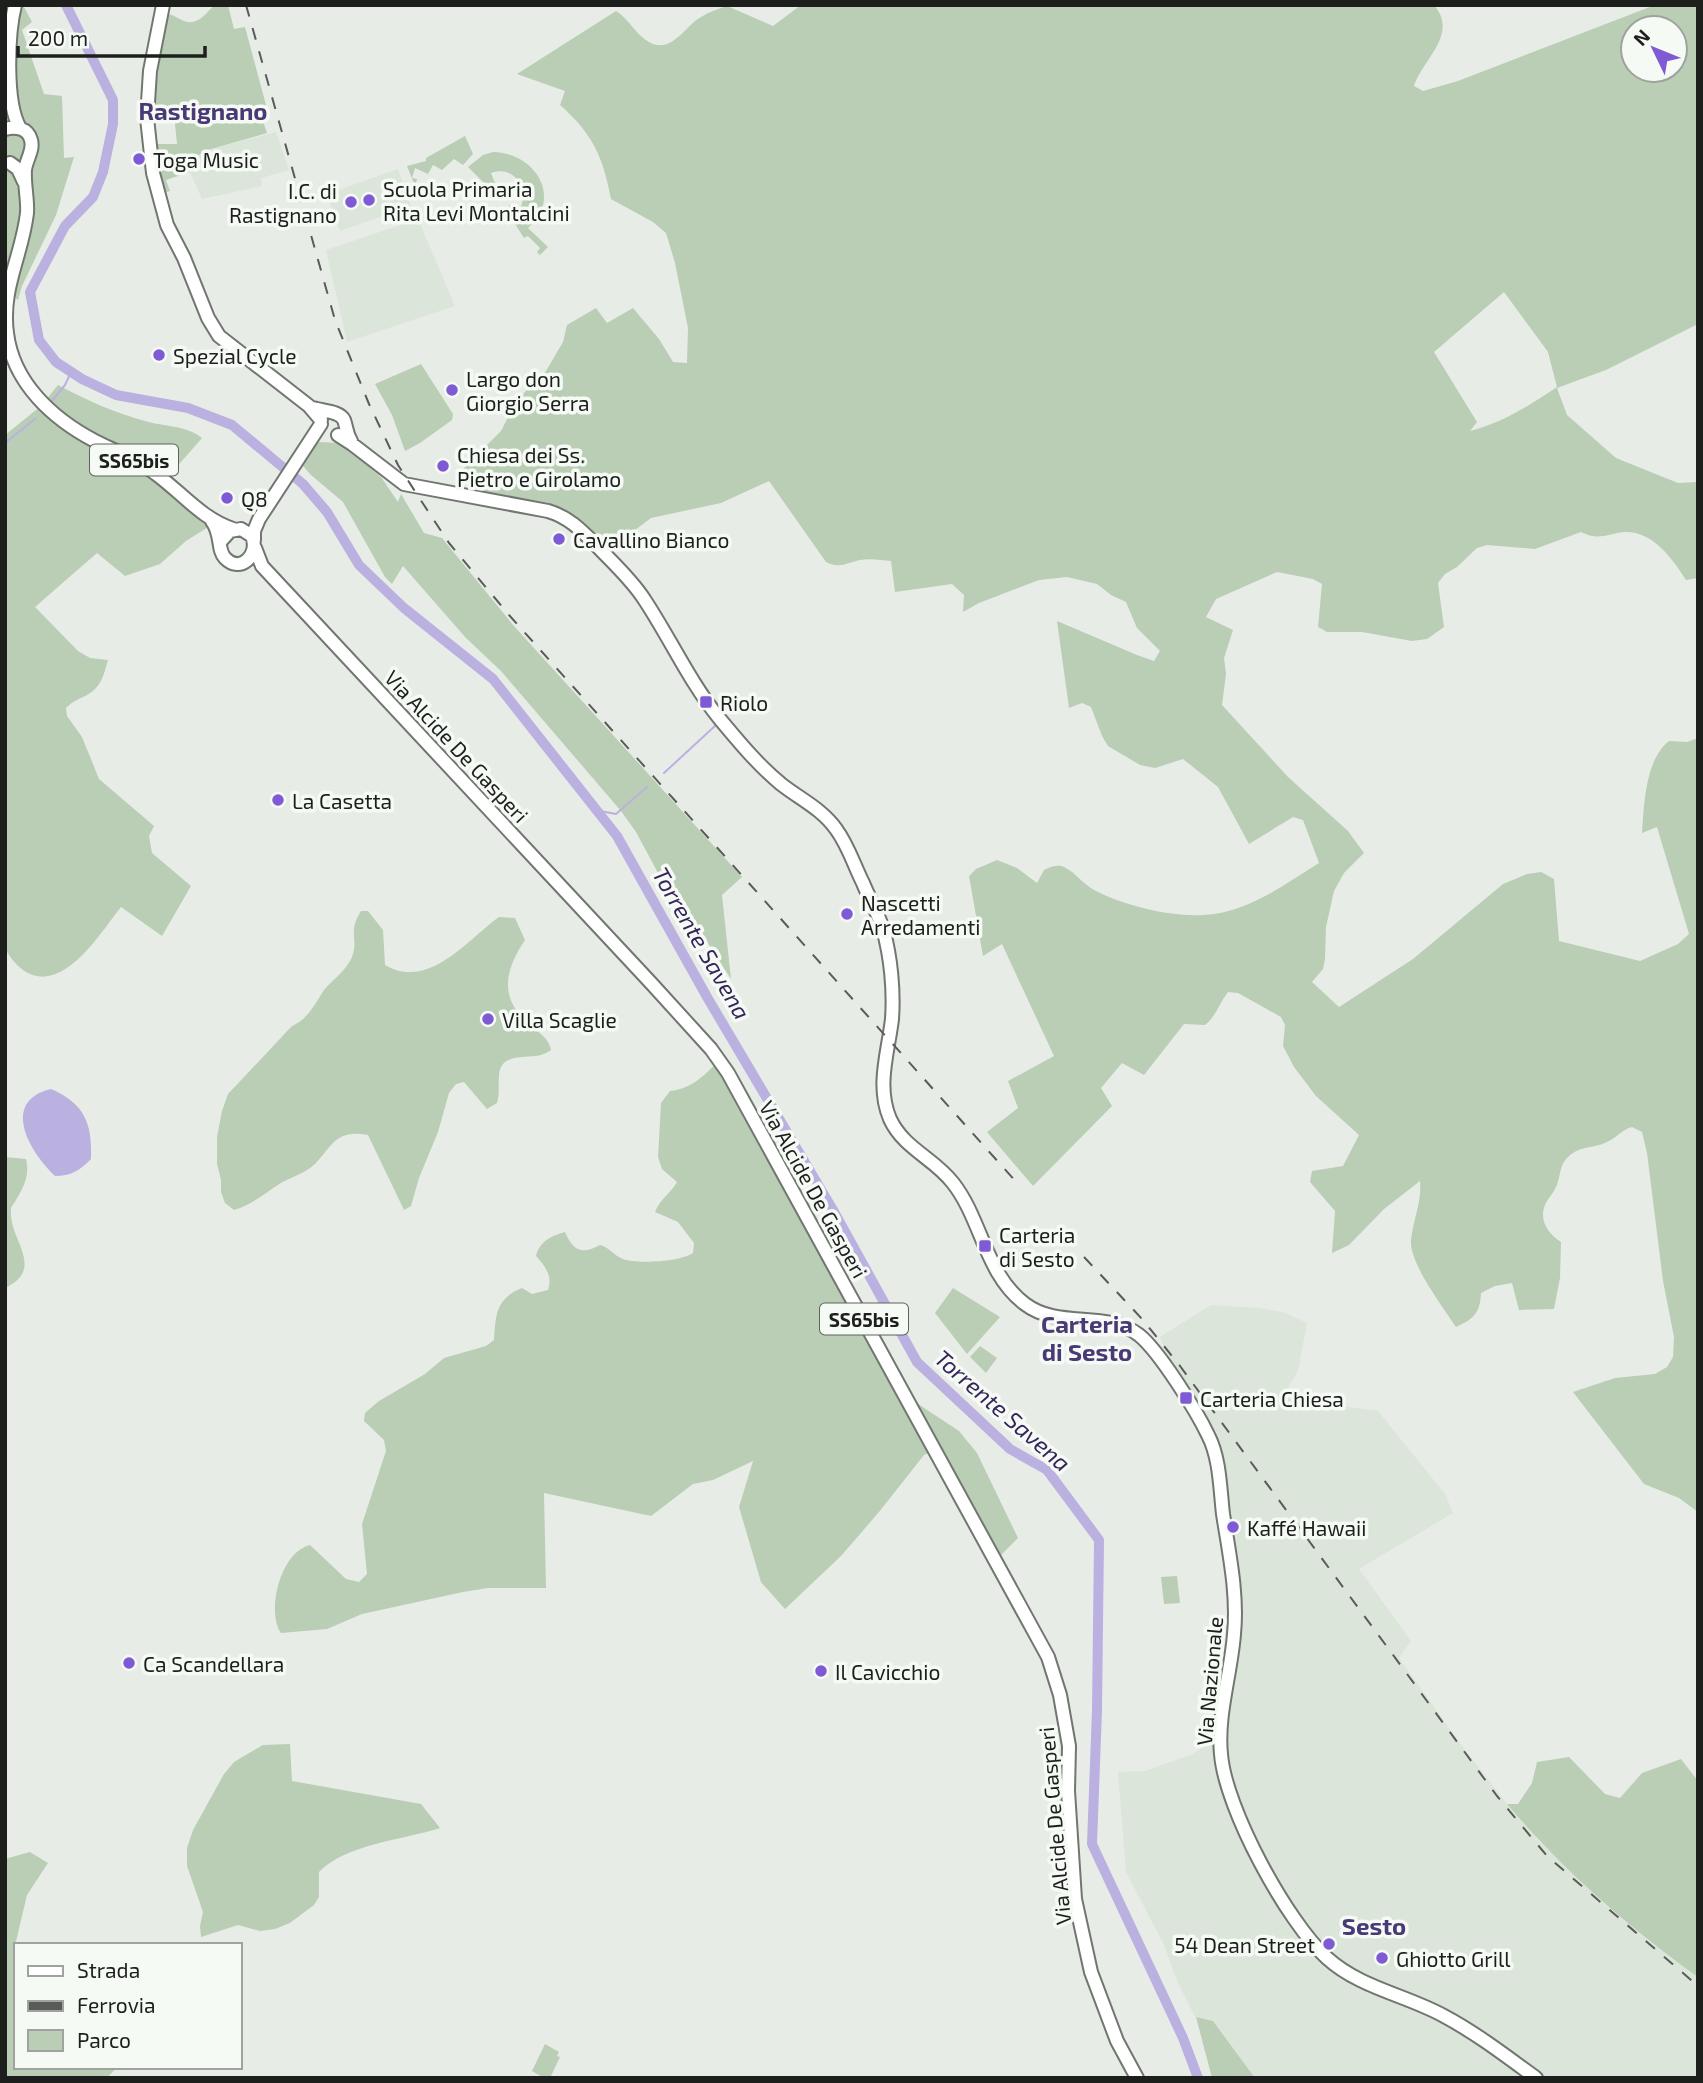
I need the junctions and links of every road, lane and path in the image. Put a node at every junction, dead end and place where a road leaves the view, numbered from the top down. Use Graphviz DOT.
graph roads {
  1 [pos="15,5"];
  2 [pos="163,5"];
  3 [pos="14,111"];
  4 [pos="20,128"];
  5 [pos="5,129"];
  6 [pos="27,157"];
  7 [pos="8,162"];
  8 [pos="24,182"];
  9 [pos="330,426"];
  10 [pos="259,519"];
  11 [pos="212,521"];
  12 [pos="237,529"];
  13 [pos="220,542"];
  14 [pos="254,544"];
  15 [pos="246,561"];
  16 [pos="262,566"];
  17 [pos="1137,2078"];
  18 [pos="1536,2078"];
  1 -- 3 [label="main road"];
  2 -- 9 [label="main road"];
  3 -- 4 [label="main road"];
  3 -- 5 [label="main road"];
  4 -- 5 [label="main road"];
  4 -- 6 [label="main road"];
  6 -- 7 [label="main road"];
  6 -- 8 [label="main road, SS65bis"];
  7 -- 8 [label="main road"];
  8 -- 11 [label="main road, SS65bis"];
  9 -- 10 [label="main road"];
  9 -- 18 [label="main road, Via Nazionale"];
  10 -- 12 [label="main road"];
  10 -- 14 [label="main road"];
  11 -- 12 [label="main road"];
  11 -- 13 [label="main road, SS65bis"];
  12 -- 13 [label="main road"];
  12 -- 14 [label="main road, SS65bis"];
  13 -- 15 [label="main road, SS65bis"];
  14 -- 15 [label="main road"];
  14 -- 16 [label="main road, Via Alcide De Gasperi / SS65bis"];
  15 -- 16 [label="main road, Via Alcide De Gasperi / SS65bis"];
  16 -- 17 [label="main road, Via Alcide De Gasperi / SS65bis"];
}
